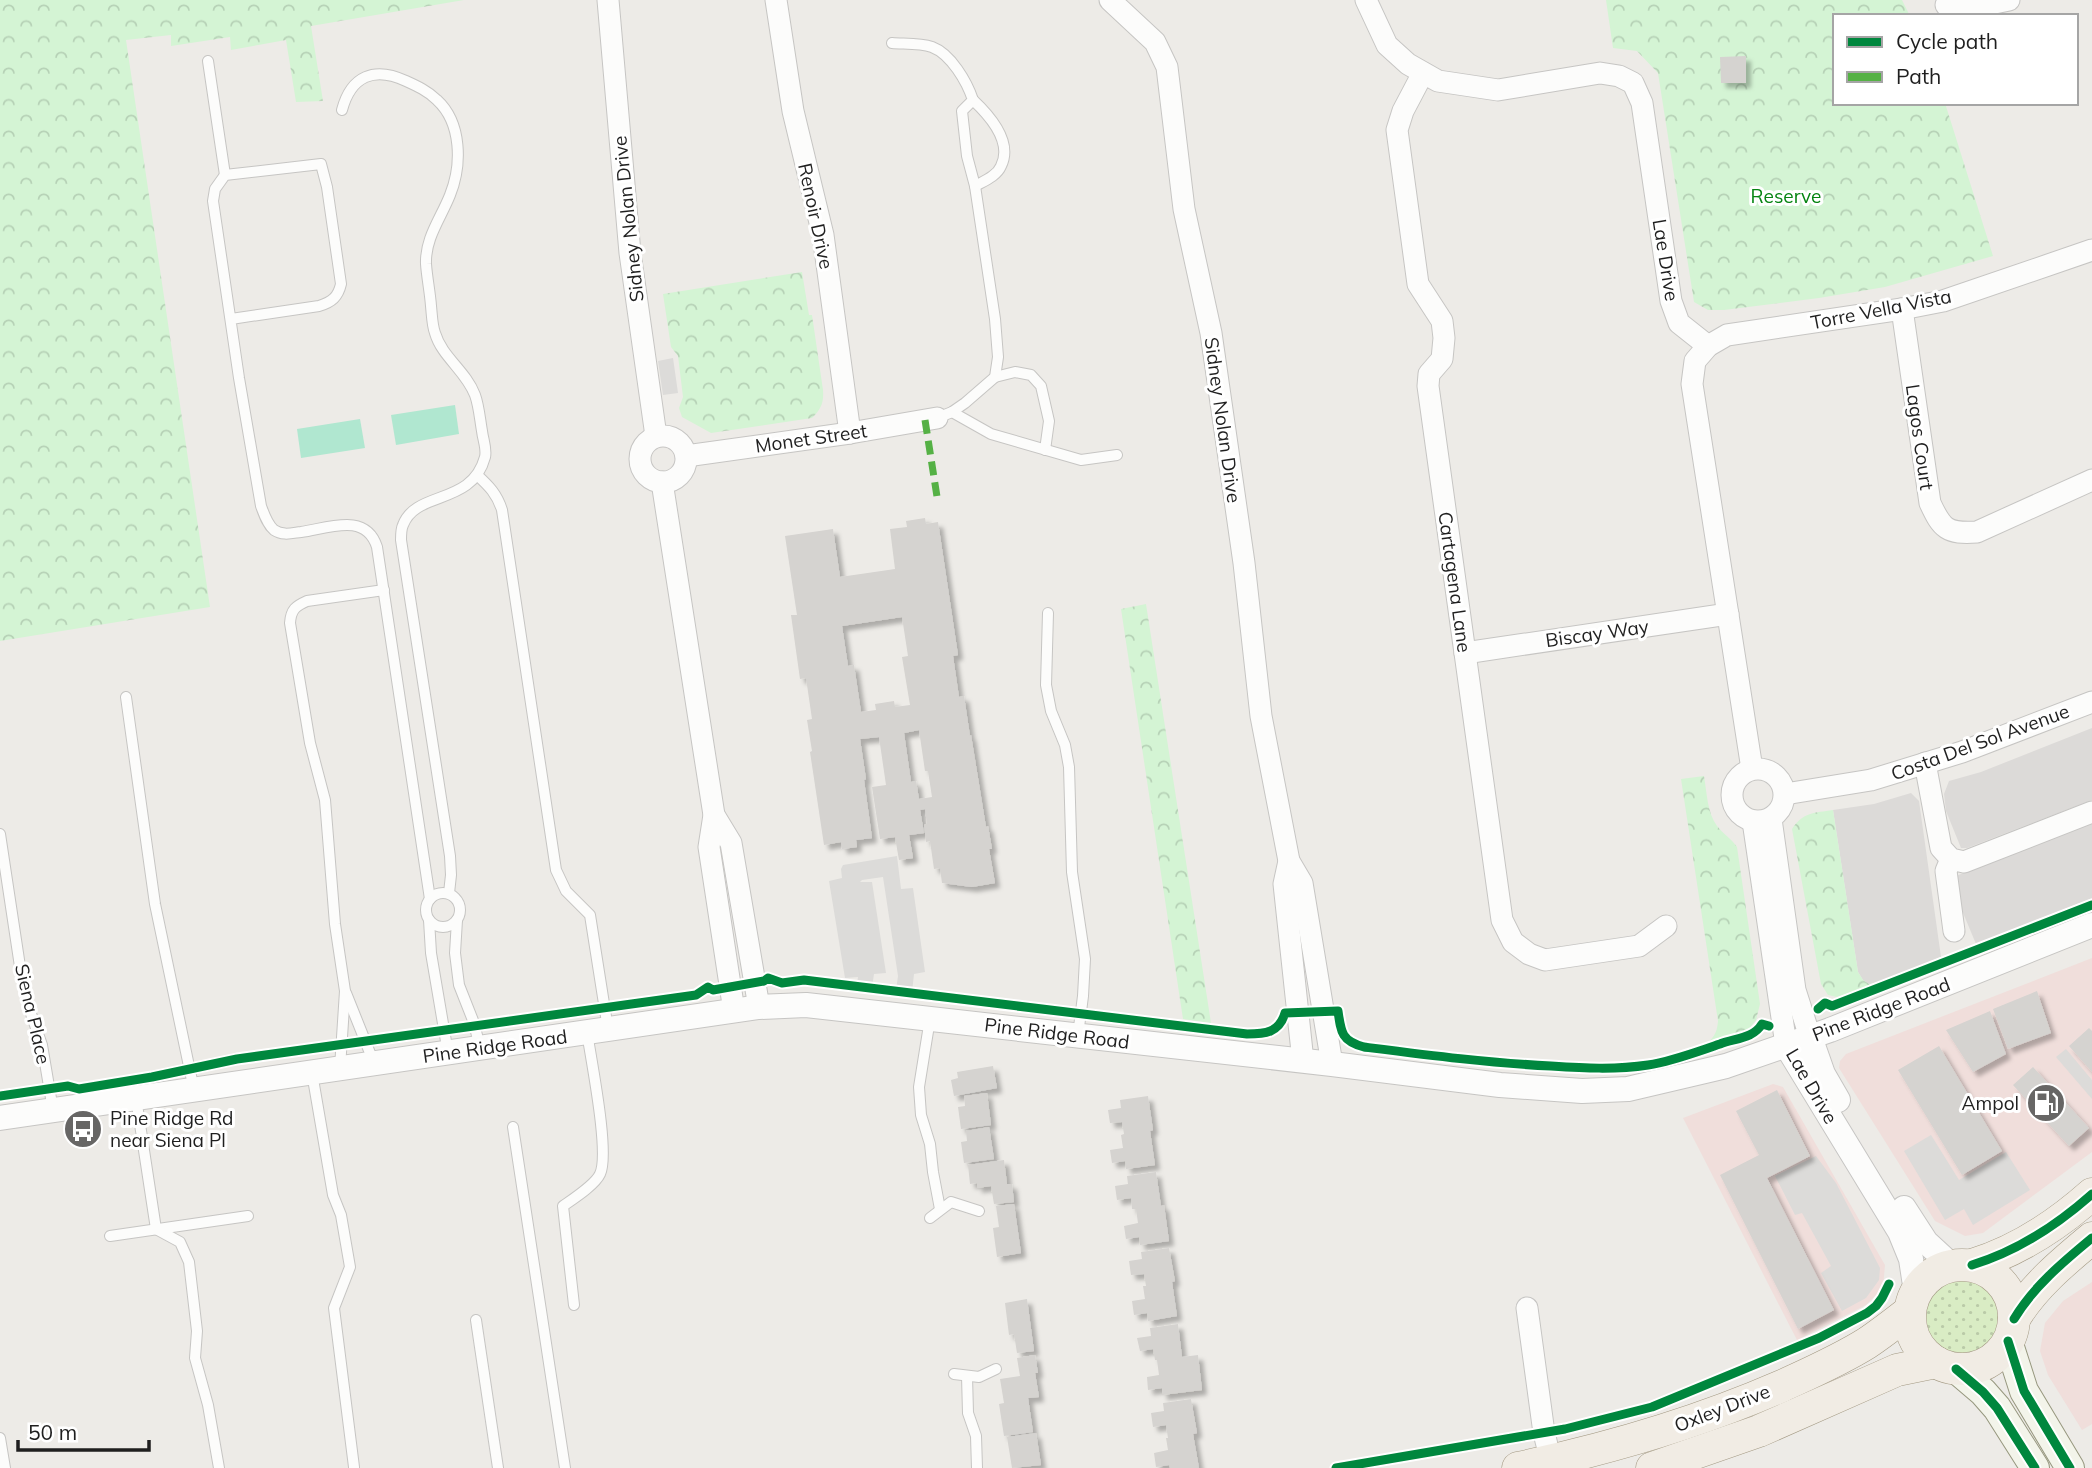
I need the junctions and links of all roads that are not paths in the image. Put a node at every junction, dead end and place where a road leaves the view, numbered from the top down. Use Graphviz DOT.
graph roads {
  1 [pos="608,0"];
  2 [pos="776,0"];
  3 [pos="1110,0"];
  4 [pos="1366,0"];
  5 [pos="2009,0"];
  6 [pos="1946,5"];
  7 [pos="892,43"];
  8 [pos="208,61"];
  9 [pos="1423,72"];
  10 [pos="973,100"];
  11 [pos="342,110"];
  12 [pos="225,175"];
  13 [pos="975,186"];
  14 [pos="2092,250"];
  15 [pos="1902,309"];
  16 [pos="231,319"];
  17 [pos="1708,346"];
  18 [pos="995,377"];
  19 [pos="944,415"];
  20 [pos="850,433"];
  21 [pos="656,436"];
  22 [pos="1045,450"];
  23 [pos="1117,455"];
  24 [pos="686,456"];
  25 [pos="477,475"];
  26 [pos="2092,480"];
  27 [pos="663,482"];
  28 [pos="384,590"];
  29 [pos="1048,613"];
  30 [pos="1728,614"];
  31 [pos="1465,653"];
  32 [pos="126,697"];
  33 [pos="2092,702"];
  34 [pos="1925,763"];
  35 [pos="1752,769"];
  36 [pos="1785,794"];
  37 [pos="2092,812"];
  38 [pos="714,815"];
  39 [pos="1762,820"];
  40 [pos="0,834"];
  41 [pos="1951,859"];
  42 [pos="1289,861"];
  43 [pos="449,893"];
  44 [pos="430,899"];
  45 [pos="429,920"];
  46 [pos="457,920"];
  47 [pos="2092,925"];
  48 [pos="1666,926"];
  49 [pos="1954,930"];
  50 [pos="345,990"];
  51 [pos="759,1007"];
  52 [pos="734,1011"];
  53 [pos="930,1018"];
  54 [pos="597,1031"];
  55 [pos="1078,1036"];
  56 [pos="1810,1037"];
  57 [pos="1786,1045"];
  58 [pos="480,1048"];
  59 [pos="448,1053"];
  60 [pos="1303,1060"];
  61 [pos="374,1063"];
  62 [pos="1332,1064"];
  63 [pos="340,1068"];
  64 [pos="312,1073"];
  65 [pos="194,1090"];
  66 [pos="136,1098"];
  67 [pos="53,1110"];
  68 [pos="0,1118"];
  69 [pos="513,1127"];
  70 [pos="2092,1194"];
  71 [pos="940,1209"];
  72 [pos="979,1211"];
  73 [pos="248,1216"];
  74 [pos="930,1218"];
  75 [pos="156,1229"];
  76 [pos="110,1236"];
  77 [pos="2090,1242"];
  78 [pos="1961,1265"];
  79 [pos="1913,1301"];
  80 [pos="574,1305"];
  81 [pos="1527,1308"];
  82 [pos="476,1320"];
  83 [pos="2011,1330"];
  84 [pos="1946,1365"];
  85 [pos="996,1369"];
  86 [pos="954,1374"];
  87 [pos="967,1376"];
  88 [pos="0,1438"];
  89 [pos="1551,1461"];
  90 [pos="354,1467"];
  91 [pos="5,1468"];
  92 [pos="219,1468"];
  93 [pos="498,1468"];
  94 [pos="565,1468"];
  95 [pos="976,1468"];
  96 [pos="1518,1468"];
  97 [pos="1652,1468"];
  98 [pos="2035,1468"];
  99 [pos="2070,1468"];
  1 -- 21 [label="street, Sidney Nolan Drive"];
  2 -- 20 [label="street, Renoir Drive"];
  3 -- 42 [label="street, Sidney Nolan Drive"];
  4 -- 9 [label="street, Lae Drive"];
  5 -- 6 [label="street"];
  7 -- 10 [label="lane"];
  8 -- 12 [label="lane"];
  9 -- 17 [label="street, Lae Drive"];
  9 -- 31 [label="street, Cartagena Lane"];
  10 -- 13 [label="lane"];
  10 -- 13 [label="lane"];
  11 -- 25 [label="lane"];
  12 -- 16 [label="lane"];
  12 -- 16 [label="lane"];
  13 -- 18 [label="lane"];
  14 -- 15 [label="street, Torre Vella Vista"];
  15 -- 17 [label="street, Torre Vella Vista"];
  15 -- 26 [label="street, Lagos Court"];
  16 -- 28 [label="lane"];
  17 -- 30 [label="street"];
  18 -- 19 [label="lane"];
  18 -- 22 [label="lane"];
  19 -- 20 [label="street, Monet Street"];
  19 -- 22 [label="lane"];
  20 -- 24 [label="street, Monet Street"];
  21 -- 24 [label="street"];
  21 -- 27 [label="street"];
  22 -- 23 [label="lane"];
  24 -- 27 [label="street"];
  25 -- 43 [label="lane"];
  25 -- 54 [label="lane"];
  27 -- 38 [label="street"];
  28 -- 44 [label="lane"];
  28 -- 50 [label="lane"];
  29 -- 55 [label="lane"];
  30 -- 31 [label="street, Biscay Way"];
  30 -- 35 [label="street"];
  31 -- 48 [label="street, Cartagena Lane"];
  32 -- 65 [label="lane"];
  33 -- 34 [label="street, Costa Del Sol Avenue"];
  34 -- 36 [label="street, Costa Del Sol Avenue"];
  34 -- 41 [label="street"];
  35 -- 36 [label="street"];
  35 -- 39 [label="street"];
  36 -- 39 [label="street"];
  37 -- 41 [label="street"];
  38 -- 51 [label="street"];
  38 -- 52 [label="street"];
  39 -- 56 [label="street, Lae Drive"];
  39 -- 57 [label="street, Lae Drive"];
  40 -- 67 [label="lane, Siena Place"];
  41 -- 49 [label="street"];
  42 -- 60 [label="street, Sidney Nolan Drive"];
  42 -- 62 [label="street, Sidney Nolan Drive"];
  43 -- 44 [label="lane"];
  43 -- 46 [label="lane"];
  44 -- 45 [label="lane"];
  45 -- 46 [label="lane"];
  45 -- 59 [label="lane"];
  46 -- 58 [label="lane"];
  47 -- 56 [label="street, Pine Ridge Road"];
  50 -- 61 [label="lane"];
  50 -- 63 [label="lane"];
  51 -- 52 [label="street, Pine Ridge Road"];
  51 -- 53 [label="street, Pine Ridge Road"];
  52 -- 54 [label="street, Pine Ridge Road"];
  53 -- 55 [label="street, Pine Ridge Road"];
  53 -- 71 [label="lane"];
  54 -- 58 [label="street, Pine Ridge Road"];
  54 -- 80 [label="lane"];
  55 -- 60 [label="street, Pine Ridge Road"];
  56 -- 57 [label="street, Pine Ridge Road"];
  56 -- 78 [label="street, Lae Drive"];
  57 -- 62 [label="street, Pine Ridge Road"];
  57 -- 79 [label="street, Lae Drive"];
  58 -- 59 [label="street, Pine Ridge Road"];
  59 -- 61 [label="street, Pine Ridge Road"];
  60 -- 62 [label="street, Pine Ridge Road"];
  61 -- 63 [label="street, Pine Ridge Road"];
  63 -- 64 [label="street, Pine Ridge Road"];
  64 -- 65 [label="street, Pine Ridge Road"];
  64 -- 90 [label="lane"];
  65 -- 66 [label="street, Pine Ridge Road"];
  66 -- 67 [label="street, Pine Ridge Road"];
  66 -- 75 [label="lane"];
  67 -- 68 [label="street, Pine Ridge Road"];
  69 -- 94 [label="lane"];
  70 -- 78 [label="main road"];
  71 -- 72 [label="lane"];
  71 -- 74 [label="lane"];
  73 -- 75 [label="lane"];
  75 -- 76 [label="lane"];
  75 -- 92 [label="lane"];
  77 -- 83 [label="main road"];
  78 -- 79 [label="main road"];
  78 -- 83 [label="main road"];
  79 -- 84 [label="main road"];
  79 -- 89 [label="main road, Oxley Drive"];
  81 -- 89 [label="street"];
  82 -- 93 [label="lane"];
  83 -- 84 [label="main road"];
  83 -- 99 [label="main road"];
  84 -- 97 [label="main road, Oxley Drive"];
  84 -- 98 [label="main road"];
  85 -- 87 [label="lane"];
  86 -- 87 [label="lane"];
  87 -- 95 [label="lane"];
  88 -- 91 [label="lane"];
  89 -- 96 [label="main road, Oxley Drive"];
}
